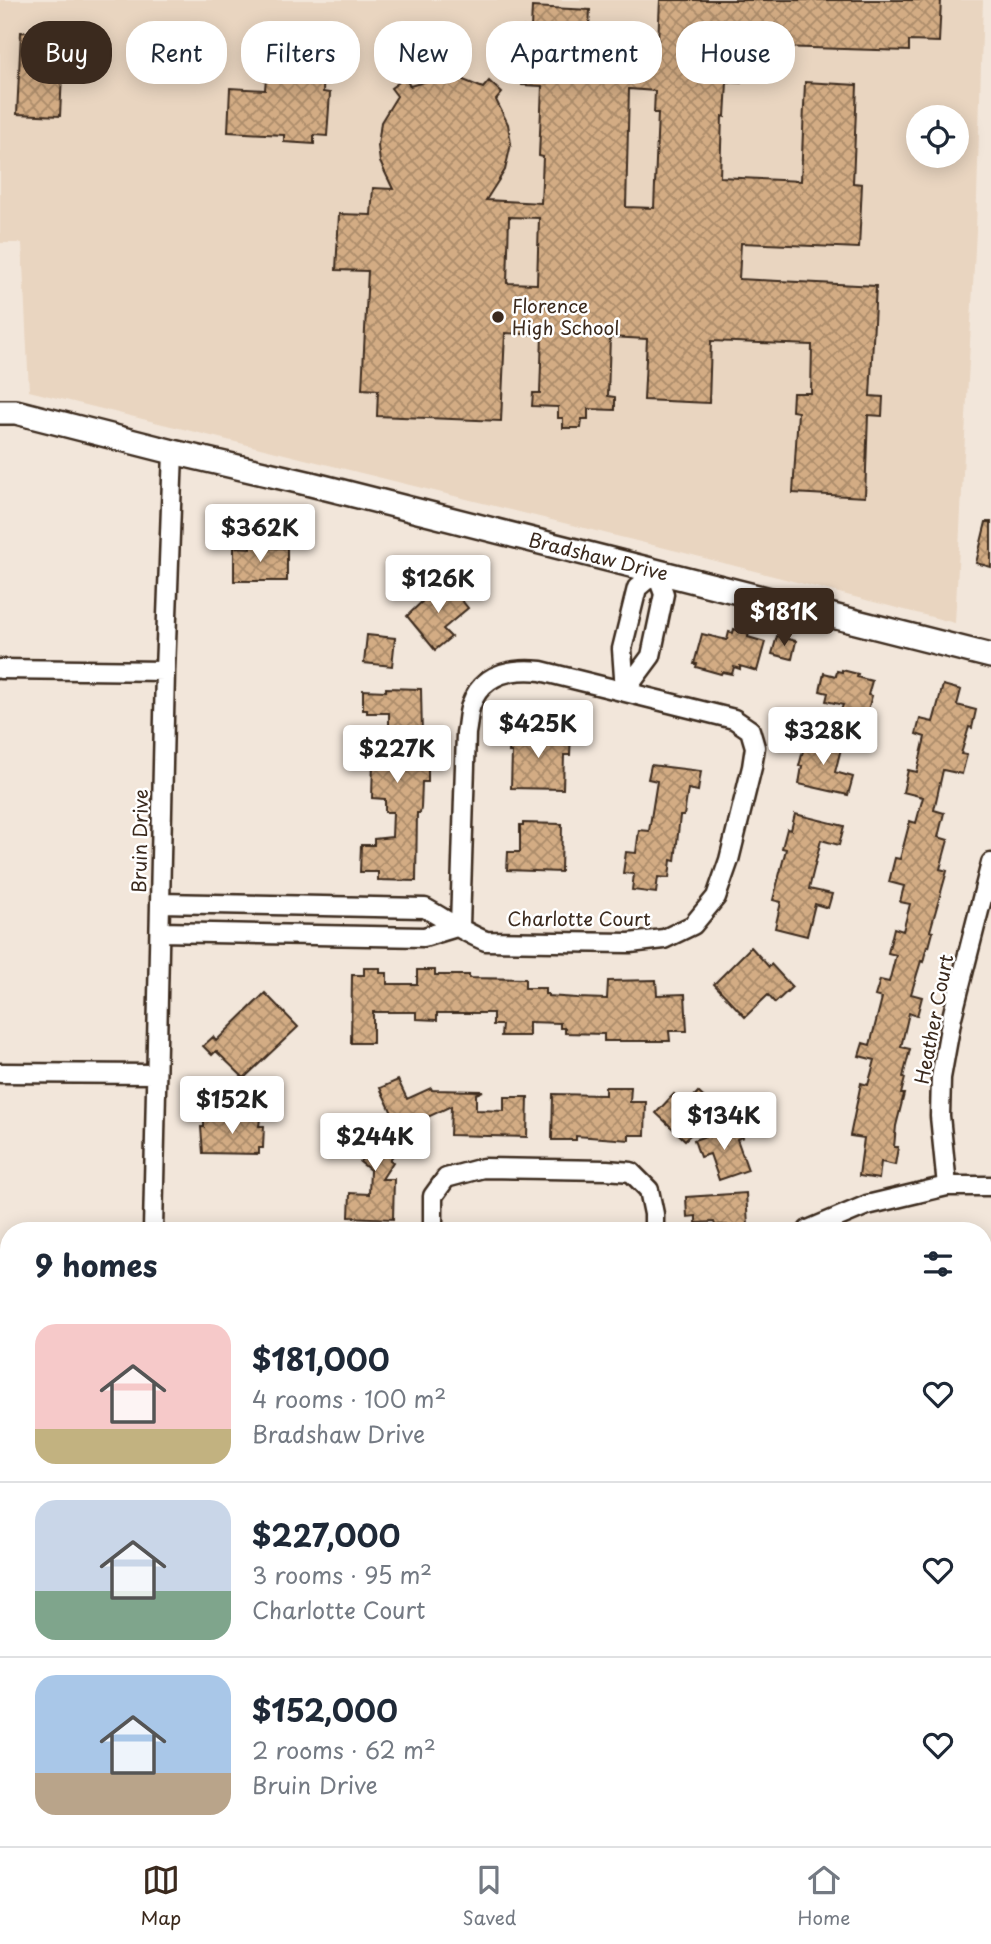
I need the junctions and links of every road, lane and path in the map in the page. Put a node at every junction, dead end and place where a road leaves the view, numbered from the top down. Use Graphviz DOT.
graph roads {
  1 [pos="0,412"];
  2 [pos="173,452"];
  3 [pos="656,572"];
  4 [pos="991,656"];
  5 [pos="0,669"];
  6 [pos="164,671"];
  7 [pos="625,691"];
  8 [pos="991,863"];
  9 [pos="160,903"];
  10 [pos="460,926"];
  11 [pos="160,932"];
  12 [pos="0,1073"];
  13 [pos="156,1074"];
  14 [pos="947,1186"];
  15 [pos="991,1186"];
  16 [pos="153,1222"];
  17 [pos="433,1222"];
  18 [pos="653,1222"];
  19 [pos="827,1222"];
  1 -- 2 [label="street, Bradshaw Drive"];
  2 -- 3 [label="street, Bradshaw Drive"];
  2 -- 6 [label="street, Bruin Drive"];
  3 -- 4 [label="street, Bradshaw Drive"];
  3 -- 7 [label="street"];
  3 -- 7 [label="street"];
  5 -- 6 [label="street"];
  6 -- 9 [label="street, Bruin Drive"];
  7 -- 10 [label="street, Charlotte Court"];
  7 -- 10 [label="street, Charlotte Court"];
  8 -- 14 [label="street, Heather Court"];
  9 -- 10 [label="street, Charlotte Court"];
  9 -- 11 [label="street, Bruin Drive"];
  10 -- 11 [label="street"];
  11 -- 13 [label="street, Bruin Drive"];
  12 -- 13 [label="street"];
  13 -- 16 [label="street, Bruin Drive"];
  14 -- 15 [label="street"];
  14 -- 19 [label="street"];
  17 -- 18 [label="street"];
}
